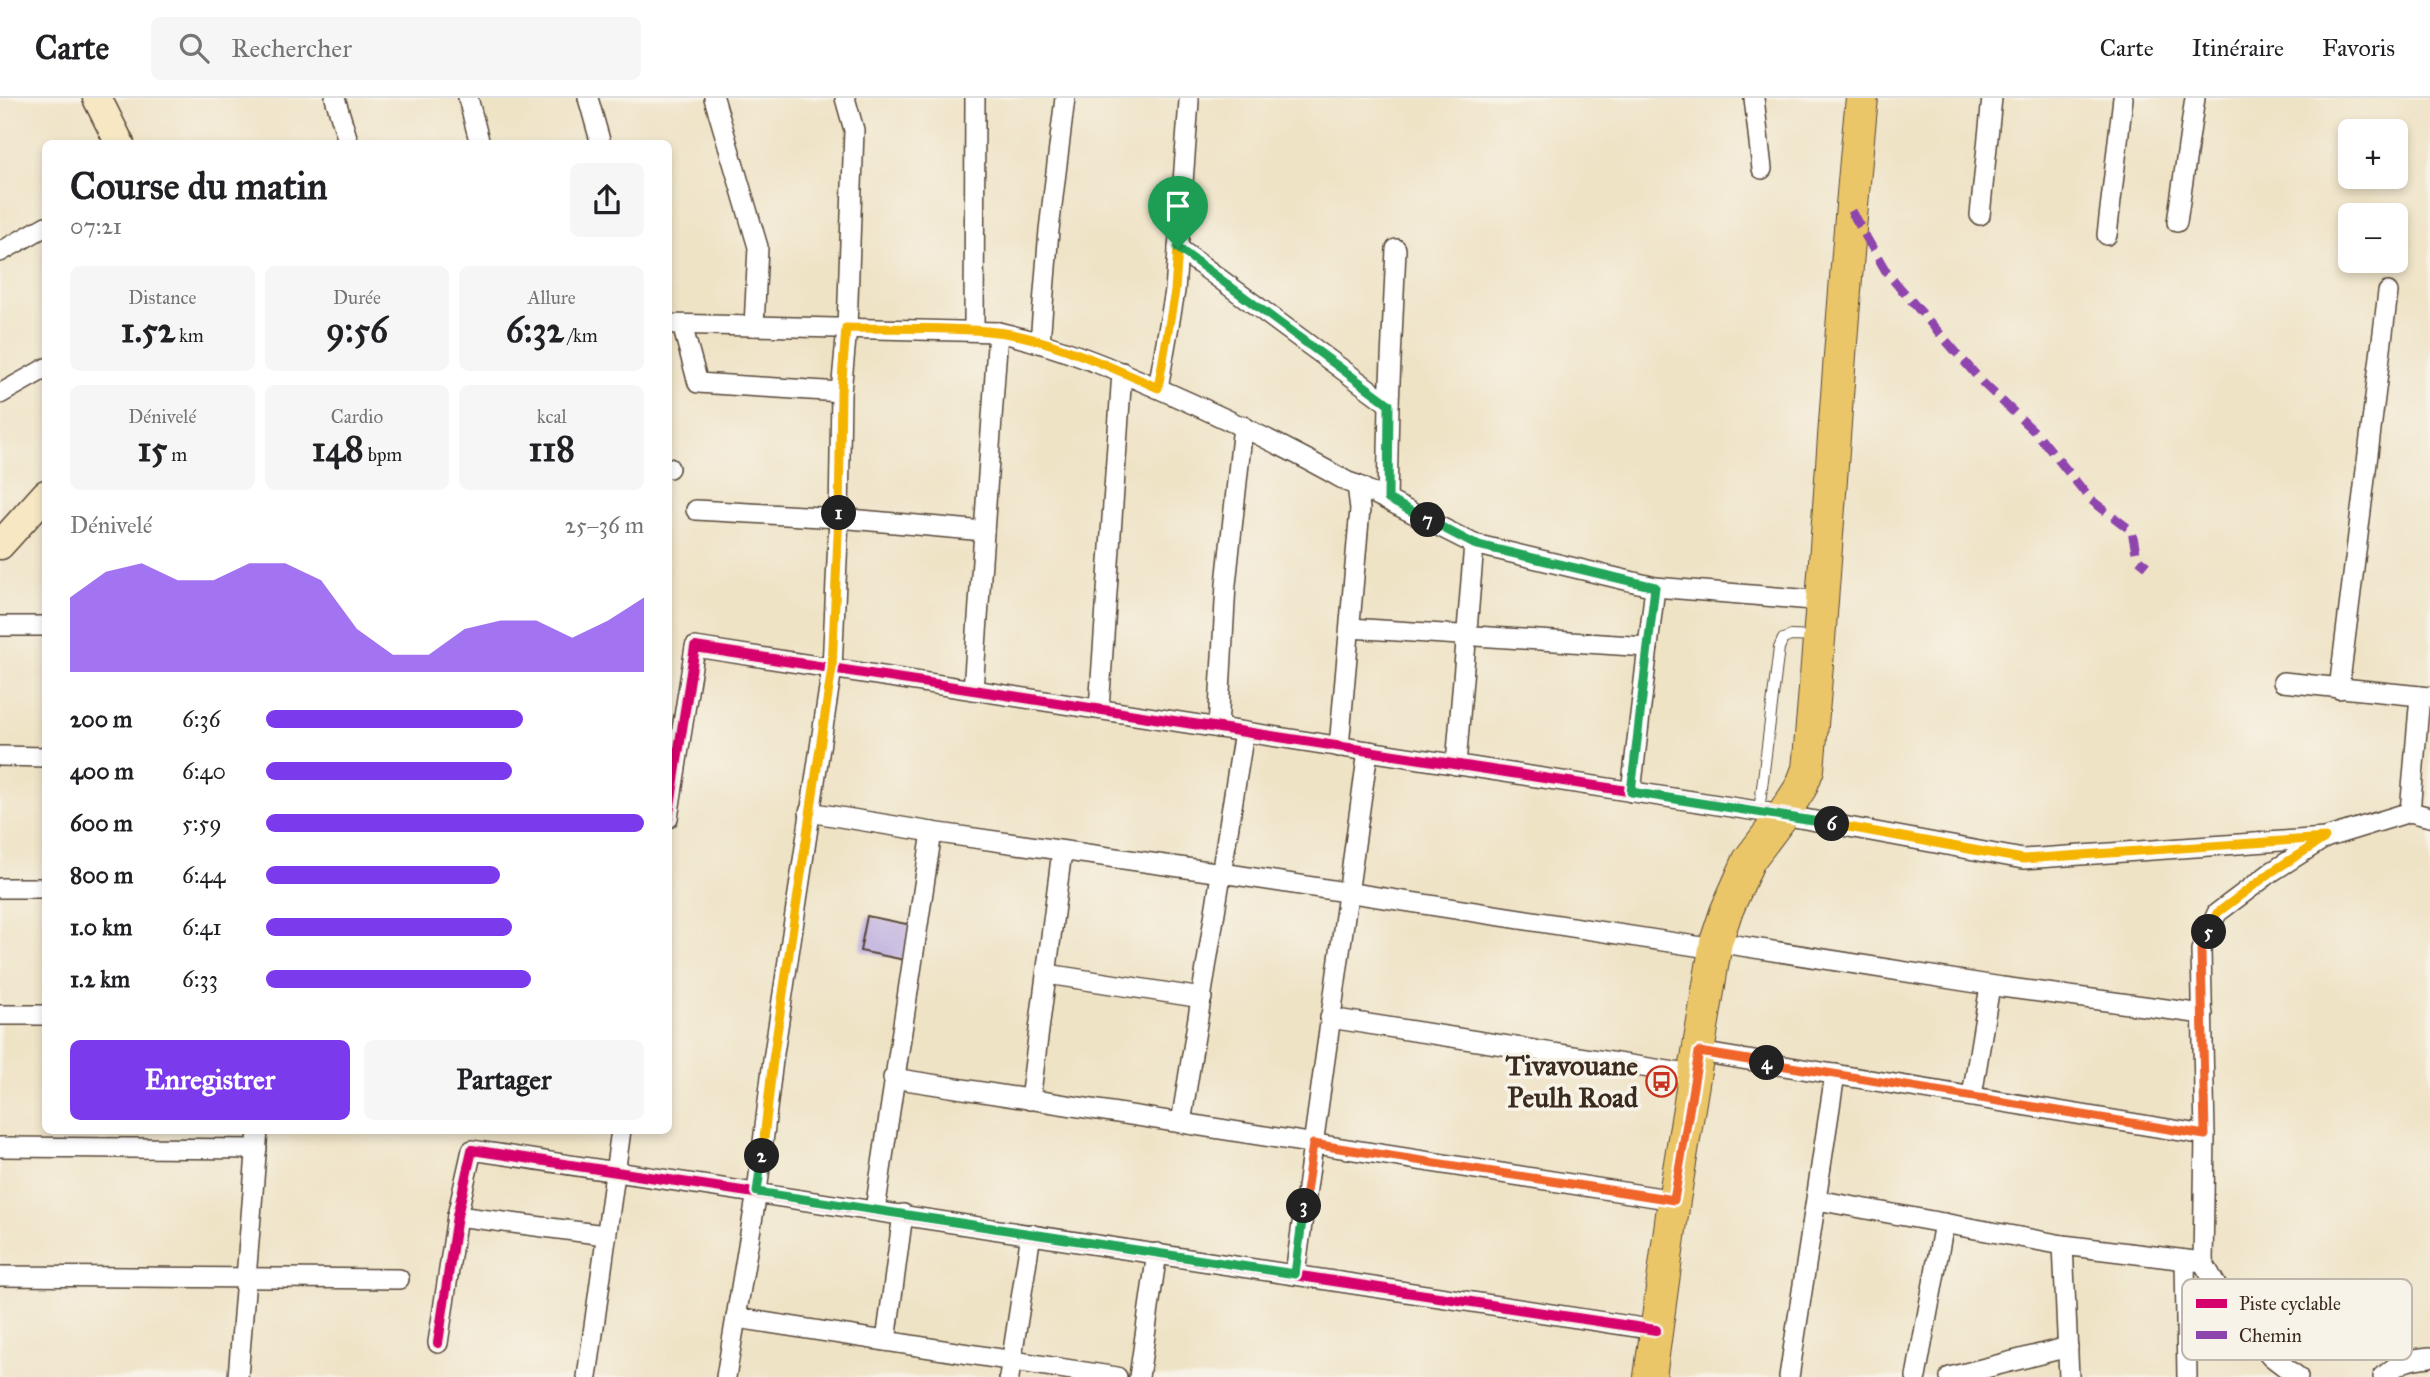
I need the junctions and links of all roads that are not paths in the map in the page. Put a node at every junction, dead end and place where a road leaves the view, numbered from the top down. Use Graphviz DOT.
graph roads {
  1 [pos="97,98"];
  2 [pos="335,98"];
  3 [pos="468,98"];
  4 [pos="589,98"];
  5 [pos="714,98"];
  6 [pos="845,98"];
  7 [pos="975,98"];
  8 [pos="1065,98"];
  9 [pos="1754,98"];
  10 [pos="1863,98"];
  11 [pos="1992,98"];
  12 [pos="2123,98"];
  13 [pos="2195,98"];
  14 [pos="1189,101"];
  15 [pos="118,140"];
  16 [pos="348,140"];
  17 [pos="479,140"];
  18 [pos="600,140"];
  19 [pos="1762,169"];
  20 [pos="1980,215"];
  21 [pos="2177,222"];
  22 [pos="42,228"];
  23 [pos="2107,235"];
  24 [pos="1178,248"];
  25 [pos="1396,249"];
  26 [pos="0,252"];
  27 [pos="2388,292"];
  28 [pos="675,325"];
  29 [pos="754,326"];
  30 [pos="846,328"];
  31 [pos="974,331"];
  32 [pos="998,332"];
  33 [pos="1040,342"];
  34 [pos="42,370"];
  35 [pos="1122,372"];
  36 [pos="1158,388"];
  37 [pos="841,392"];
  38 [pos="0,394"];
  39 [pos="1389,404"];
  40 [pos="1243,426"];
  41 [pos="1357,485"];
  42 [pos="42,498"];
  43 [pos="1388,499"];
  44 [pos="696,510"];
  45 [pos="839,518"];
  46 [pos="984,531"];
  47 [pos="1474,544"];
  48 [pos="0,545"];
  49 [pos="1655,587"];
  50 [pos="1824,601"];
  51 [pos="0,626"];
  52 [pos="42,626"];
  53 [pos="1350,628"];
  54 [pos="1467,636"];
  55 [pos="1821,637"];
  56 [pos="1648,647"];
  57 [pos="832,668"];
  58 [pos="2283,682"];
  59 [pos="2339,689"];
  60 [pos="973,690"];
  61 [pos="2425,697"];
  62 [pos="1099,709"];
  63 [pos="1218,728"];
  64 [pos="1244,732"];
  65 [pos="1339,747"];
  66 [pos="1368,751"];
  67 [pos="0,756"];
  68 [pos="42,757"];
  69 [pos="1456,765"];
  70 [pos="1631,792"];
  71 [pos="672,793"];
  72 [pos="809,812"];
  73 [pos="2410,812"];
  74 [pos="1771,814"];
  75 [pos="2430,817"];
  76 [pos="932,832"];
  77 [pos="2325,838"];
  78 [pos="1062,851"];
  79 [pos="1222,873"];
  80 [pos="0,888"];
  81 [pos="42,888"];
  82 [pos="1348,893"];
  83 [pos="1716,946"];
  84 [pos="1048,974"];
  85 [pos="1990,986"];
  86 [pos="1202,998"];
  87 [pos="2203,1014"];
  88 [pos="0,1015"];
  89 [pos="42,1015"];
  90 [pos="1330,1018"];
  91 [pos="1696,1064"];
  92 [pos="1835,1074"];
  93 [pos="893,1078"];
  94 [pos="1972,1096"];
  95 [pos="1030,1100"];
  96 [pos="1181,1124"];
  97 [pos="620,1134"];
  98 [pos="2205,1135"];
  99 [pos="258,1140"];
  100 [pos="1313,1144"];
  101 [pos="0,1147"];
  102 [pos="615,1170"];
  103 [pos="757,1192"];
  104 [pos="1674,1200"];
  105 [pos="1816,1200"];
  106 [pos="875,1210"];
  107 [pos="903,1214"];
  108 [pos="457,1216"];
  109 [pos="1944,1223"];
  110 [pos="1031,1234"];
  111 [pos="605,1235"];
  112 [pos="2063,1245"];
  113 [pos="1157,1253"];
  114 [pos="2194,1261"];
  115 [pos="1295,1274"];
  116 [pos="0,1276"];
  117 [pos="246,1278"];
  118 [pos="399,1279"];
  119 [pos="2193,1279"];
  120 [pos="2207,1279"];
  121 [pos="737,1318"];
  122 [pos="1656,1330"];
  123 [pos="886,1341"];
  124 [pos="438,1343"];
  125 [pos="2068,1346"];
  126 [pos="2430,1357"];
  127 [pos="2412,1359"];
  128 [pos="2276,1360"];
  129 [pos="2410,1360"];
  130 [pos="1010,1369"];
  131 [pos="238,1377"];
  132 [pos="587,1377"];
  133 [pos="726,1377"];
  134 [pos="1117,1377"];
  135 [pos="1139,1377"];
  136 [pos="1650,1377"];
  137 [pos="1790,1377"];
  138 [pos="1916,1377"];
  139 [pos="1950,1377"];
  140 [pos="2069,1377"];
  141 [pos="2298,1377"];
  142 [pos="2383,1377"];
  1 -- 15 [label="street"];
  2 -- 16 [label="street"];
  3 -- 17 [label="street"];
  4 -- 18 [label="street"];
  5 -- 29 [label="street"];
  6 -- 30 [label="street"];
  7 -- 31 [label="street"];
  8 -- 33 [label="street"];
  9 -- 19 [label="street"];
  10 -- 50 [label="main road"];
  11 -- 20 [label="street"];
  12 -- 23 [label="street"];
  13 -- 21 [label="street"];
  14 -- 24 [label="street"];
  22 -- 26 [label="street"];
  24 -- 36 [label="street"];
  24 -- 39 [label="street"];
  25 -- 39 [label="street"];
  27 -- 59 [label="street"];
  28 -- 29 [label="street"];
  28 -- 37 [label="street"];
  29 -- 30 [label="street"];
  30 -- 31 [label="street"];
  30 -- 37 [label="street"];
  31 -- 32 [label="street"];
  32 -- 33 [label="street"];
  32 -- 46 [label="street"];
  33 -- 35 [label="street"];
  34 -- 38 [label="street"];
  35 -- 36 [label="street"];
  35 -- 62 [label="street"];
  36 -- 40 [label="street"];
  37 -- 45 [label="street"];
  39 -- 43 [label="street"];
  40 -- 41 [label="street"];
  40 -- 63 [label="street"];
  41 -- 43 [label="street"];
  41 -- 53 [label="street"];
  42 -- 48 [label="street"];
  43 -- 47 [label="street"];
  44 -- 45 [label="street"];
  45 -- 46 [label="street"];
  45 -- 57 [label="street"];
  46 -- 60 [label="street"];
  47 -- 49 [label="street"];
  47 -- 54 [label="street"];
  49 -- 50 [label="street"];
  49 -- 56 [label="street"];
  50 -- 55 [label="main road"];
  51 -- 52 [label="street"];
  53 -- 54 [label="street"];
  53 -- 65 [label="street"];
  54 -- 56 [label="street"];
  54 -- 69 [label="street"];
  55 -- 74 [label="main road"];
  55 -- 74 [label="lane"];
  56 -- 70 [label="street"];
  57 -- 60 [label="street"];
  57 -- 71 [label="street"];
  57 -- 72 [label="street"];
  58 -- 59 [label="street"];
  59 -- 61 [label="street"];
  60 -- 62 [label="street"];
  61 -- 73 [label="street"];
  62 -- 63 [label="street"];
  63 -- 64 [label="street"];
  64 -- 65 [label="street"];
  64 -- 79 [label="street"];
  65 -- 66 [label="street"];
  66 -- 69 [label="street"];
  66 -- 82 [label="street"];
  67 -- 68 [label="street"];
  69 -- 70 [label="street"];
  70 -- 74 [label="street"];
  72 -- 76 [label="street"];
  72 -- 103 [label="street"];
  73 -- 75 [label="street"];
  73 -- 77 [label="street"];
  74 -- 77 [label="street"];
  74 -- 83 [label="main road"];
  76 -- 78 [label="street"];
  76 -- 93 [label="street"];
  77 -- 87 [label="street"];
  78 -- 79 [label="street"];
  78 -- 84 [label="street"];
  79 -- 82 [label="street"];
  79 -- 86 [label="street"];
  80 -- 81 [label="street"];
  82 -- 83 [label="street"];
  82 -- 90 [label="street"];
  83 -- 85 [label="street"];
  83 -- 91 [label="main road"];
  84 -- 86 [label="street"];
  84 -- 95 [label="street"];
  85 -- 87 [label="street"];
  85 -- 94 [label="street"];
  86 -- 96 [label="street"];
  87 -- 98 [label="street"];
  88 -- 89 [label="street"];
  90 -- 91 [label="street"];
  90 -- 100 [label="street"];
  91 -- 92 [label="street"];
  91 -- 104 [label="main road"];
  92 -- 94 [label="street"];
  92 -- 105 [label="street"];
  93 -- 95 [label="street"];
  93 -- 106 [label="street"];
  94 -- 98 [label="street"];
  95 -- 96 [label="street"];
  96 -- 100 [label="street"];
  97 -- 102 [label="street"];
  98 -- 114 [label="street"];
  99 -- 101 [label="street"];
  99 -- 117 [label="street"];
  100 -- 104 [label="street"];
  100 -- 115 [label="street"];
  102 -- 103 [label="street"];
  102 -- 108 [label="street"];
  102 -- 111 [label="street"];
  103 -- 106 [label="street"];
  103 -- 121 [label="street"];
  104 -- 122 [label="main road"];
  105 -- 109 [label="street"];
  105 -- 137 [label="street"];
  106 -- 107 [label="street"];
  107 -- 110 [label="street"];
  107 -- 123 [label="street"];
  108 -- 111 [label="street"];
  108 -- 124 [label="street"];
  109 -- 112 [label="street"];
  109 -- 138 [label="street"];
  110 -- 113 [label="street"];
  110 -- 130 [label="street"];
  111 -- 132 [label="street"];
  112 -- 114 [label="street"];
  112 -- 125 [label="street"];
  113 -- 115 [label="street"];
  113 -- 135 [label="street"];
  114 -- 119 [label="street"];
  114 -- 120 [label="street"];
  115 -- 122 [label="street"];
  116 -- 117 [label="street"];
  117 -- 118 [label="street"];
  117 -- 131 [label="street"];
  121 -- 123 [label="street"];
  121 -- 133 [label="street"];
  122 -- 136 [label="main road"];
  123 -- 130 [label="street"];
  125 -- 139 [label="street"];
  125 -- 140 [label="street"];
  126 -- 127 [label="street"];
  128 -- 141 [label="street"];
  129 -- 142 [label="street"];
  130 -- 134 [label="street"];
}
